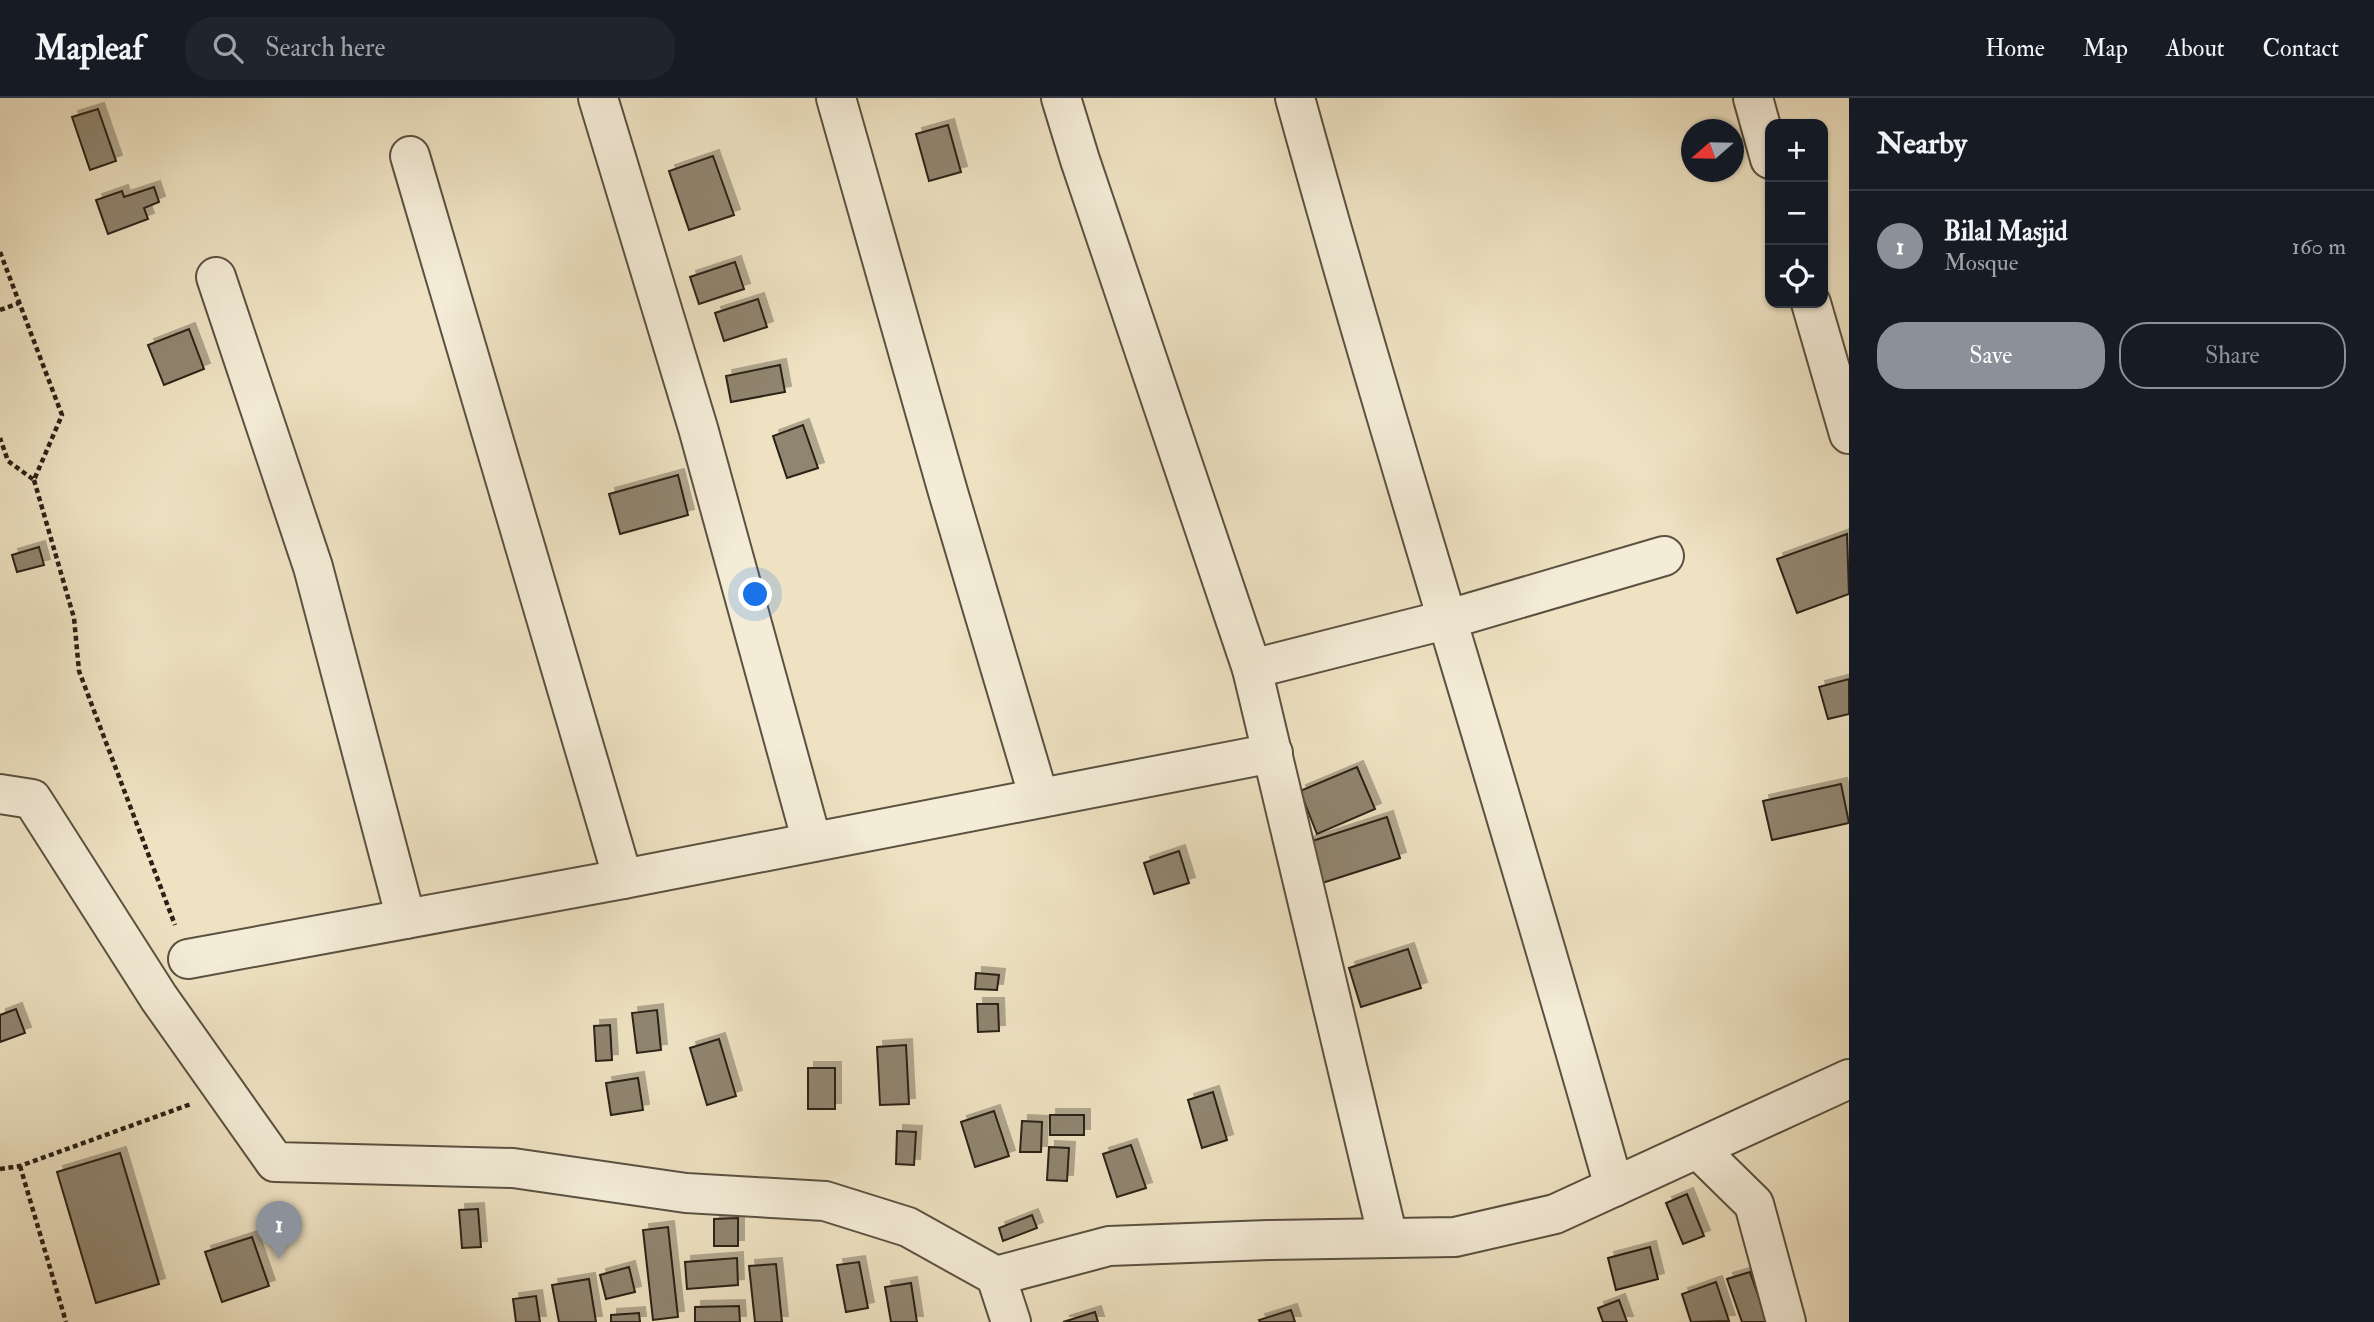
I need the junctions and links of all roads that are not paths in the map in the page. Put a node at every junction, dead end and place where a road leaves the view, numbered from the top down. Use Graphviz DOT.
graph roads {
  1 [pos="598,98"];
  2 [pos="836,98"];
  3 [pos="1061,98"];
  4 [pos="1295,98"];
  5 [pos="1753,98"];
  6 [pos="1765,141"];
  7 [pos="410,156"];
  8 [pos="216,277"];
  9 [pos="1812,308"];
  10 [pos="1849,434"];
  11 [pos="1664,556"];
  12 [pos="1449,619"];
  13 [pos="1252,669"];
  14 [pos="1273,753"];
  15 [pos="0,794"];
  16 [pos="1039,798"];
  17 [pos="812,842"];
  18 [pos="622,879"];
  19 [pos="406,919"];
  20 [pos="188,959"];
  21 [pos="1849,1079"];
  22 [pos="1698,1149"];
  23 [pos="1614,1187"];
  24 [pos="1388,1238"];
  25 [pos="996,1276"];
  26 [pos="1011,1322"];
  27 [pos="1786,1322"];
  1 -- 17 [label="street"];
  2 -- 16 [label="street"];
  3 -- 13 [label="street"];
  4 -- 12 [label="street"];
  5 -- 6 [label="street"];
  7 -- 18 [label="street"];
  8 -- 19 [label="street"];
  9 -- 10 [label="street"];
  11 -- 12 [label="street"];
  12 -- 13 [label="street"];
  12 -- 23 [label="street"];
  13 -- 14 [label="street"];
  14 -- 16 [label="street"];
  14 -- 24 [label="street"];
  15 -- 25 [label="street"];
  16 -- 17 [label="street"];
  17 -- 18 [label="street"];
  18 -- 19 [label="street"];
  19 -- 20 [label="street"];
  21 -- 22 [label="street"];
  22 -- 23 [label="street"];
  22 -- 27 [label="street"];
  23 -- 24 [label="street"];
  24 -- 25 [label="street"];
  25 -- 26 [label="street"];
}
